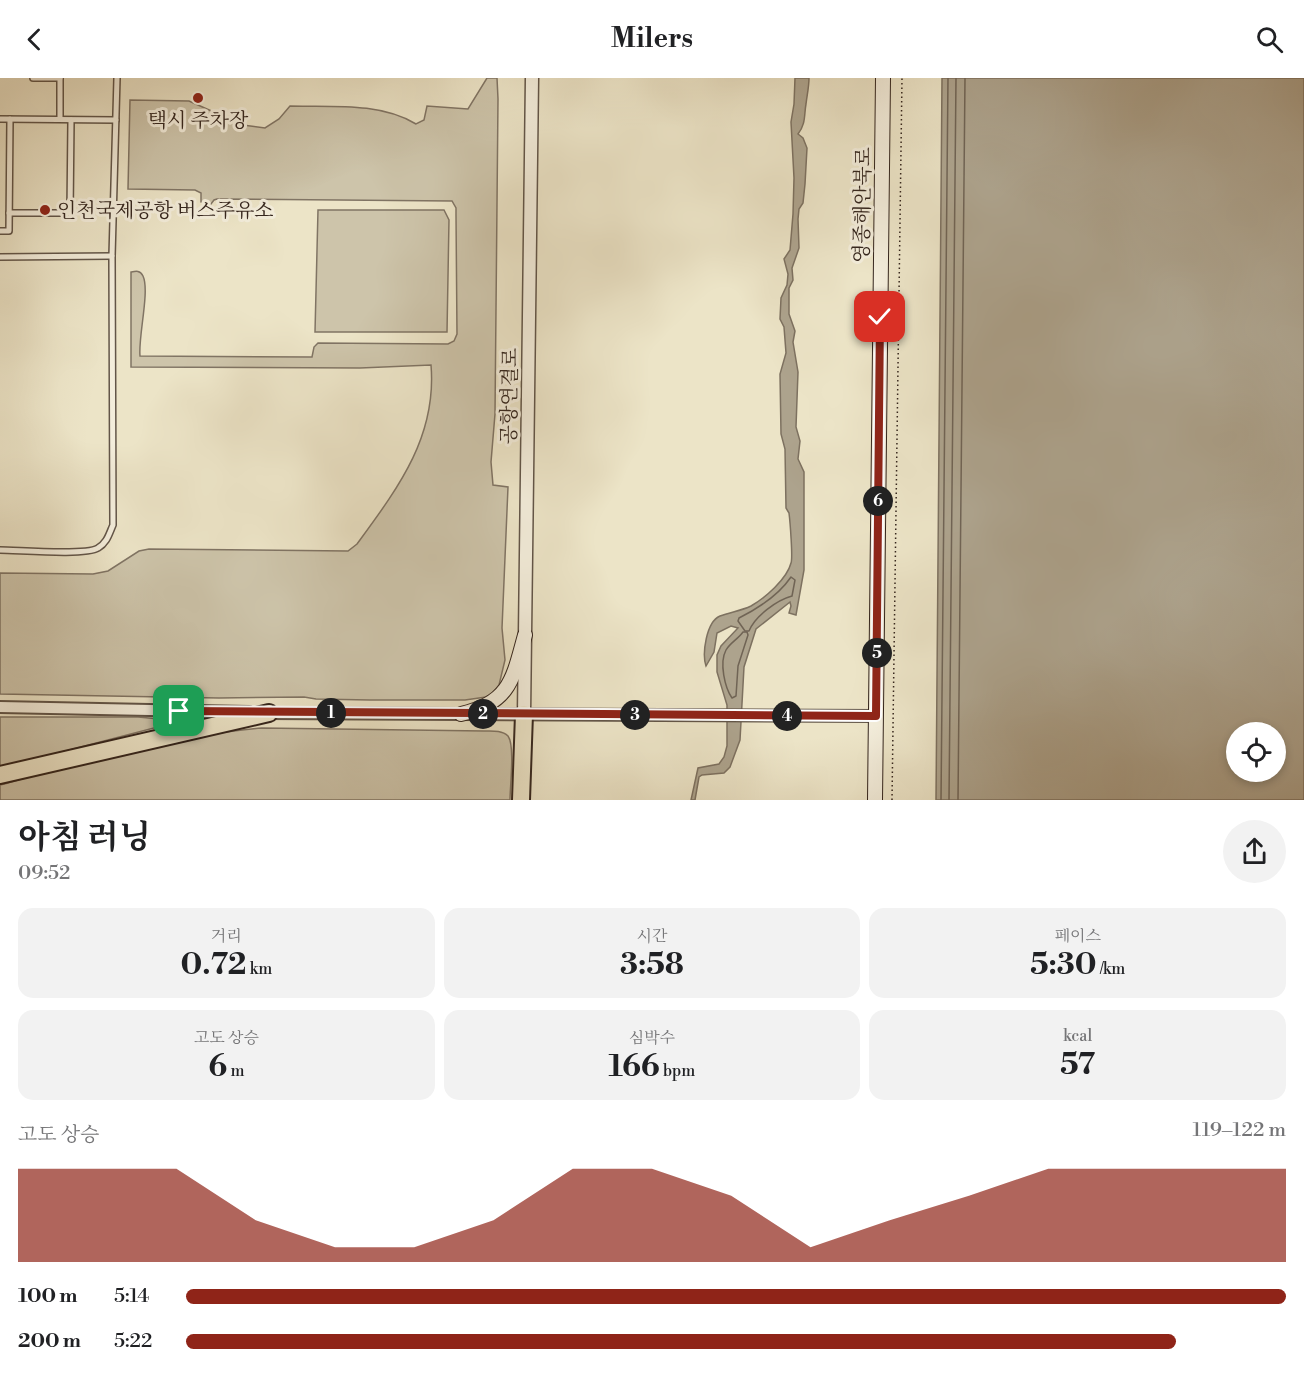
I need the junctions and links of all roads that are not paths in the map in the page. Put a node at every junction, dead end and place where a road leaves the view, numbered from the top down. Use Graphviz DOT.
graph roads {
  1 [pos="33,78"];
  2 [pos="60,78"];
  3 [pos="117,78"];
  4 [pos="530,78"];
  5 [pos="883,78"];
  6 [pos="0,119"];
  7 [pos="10,119"];
  8 [pos="60,119"];
  9 [pos="71,120"];
  10 [pos="116,120"];
  11 [pos="9,213"];
  12 [pos="0,231"];
  13 [pos="0,256"];
  14 [pos="112,256"];
  15 [pos="0,550"];
  16 [pos="525,635"];
  17 [pos="0,707"];
  18 [pos="269,713"];
  19 [pos="461,714"];
  20 [pos="524,714"];
  21 [pos="876,716"];
  22 [pos="0,775"];
  23 [pos="521,800"];
  24 [pos="526,800"];
  25 [pos="875,800"];
  1 -- 2 [label="lane"];
  2 -- 8 [label="lane"];
  3 -- 10 [label="lane"];
  4 -- 16 [label="street, 공항연결로"];
  5 -- 21 [label="main road, 영종해안북로"];
  6 -- 7 [label="lane"];
  7 -- 8 [label="lane"];
  7 -- 11 [label="lane"];
  8 -- 9 [label="lane"];
  9 -- 10 [label="lane"];
  9 -- 11 [label="lane"];
  10 -- 14 [label="lane"];
  11 -- 12 [label="lane"];
  13 -- 14 [label="lane"];
  14 -- 15 [label="lane"];
  16 -- 19 [label="main road"];
  16 -- 20 [label="street, 공항연결로"];
  17 -- 18 [label="street"];
  18 -- 19 [label="street"];
  18 -- 22 [label="highway"];
  19 -- 20 [label="street"];
  20 -- 21 [label="street"];
  20 -- 23 [label="highway"];
  20 -- 24 [label="highway"];
  21 -- 25 [label="main road, 영종해안북로"];
}
